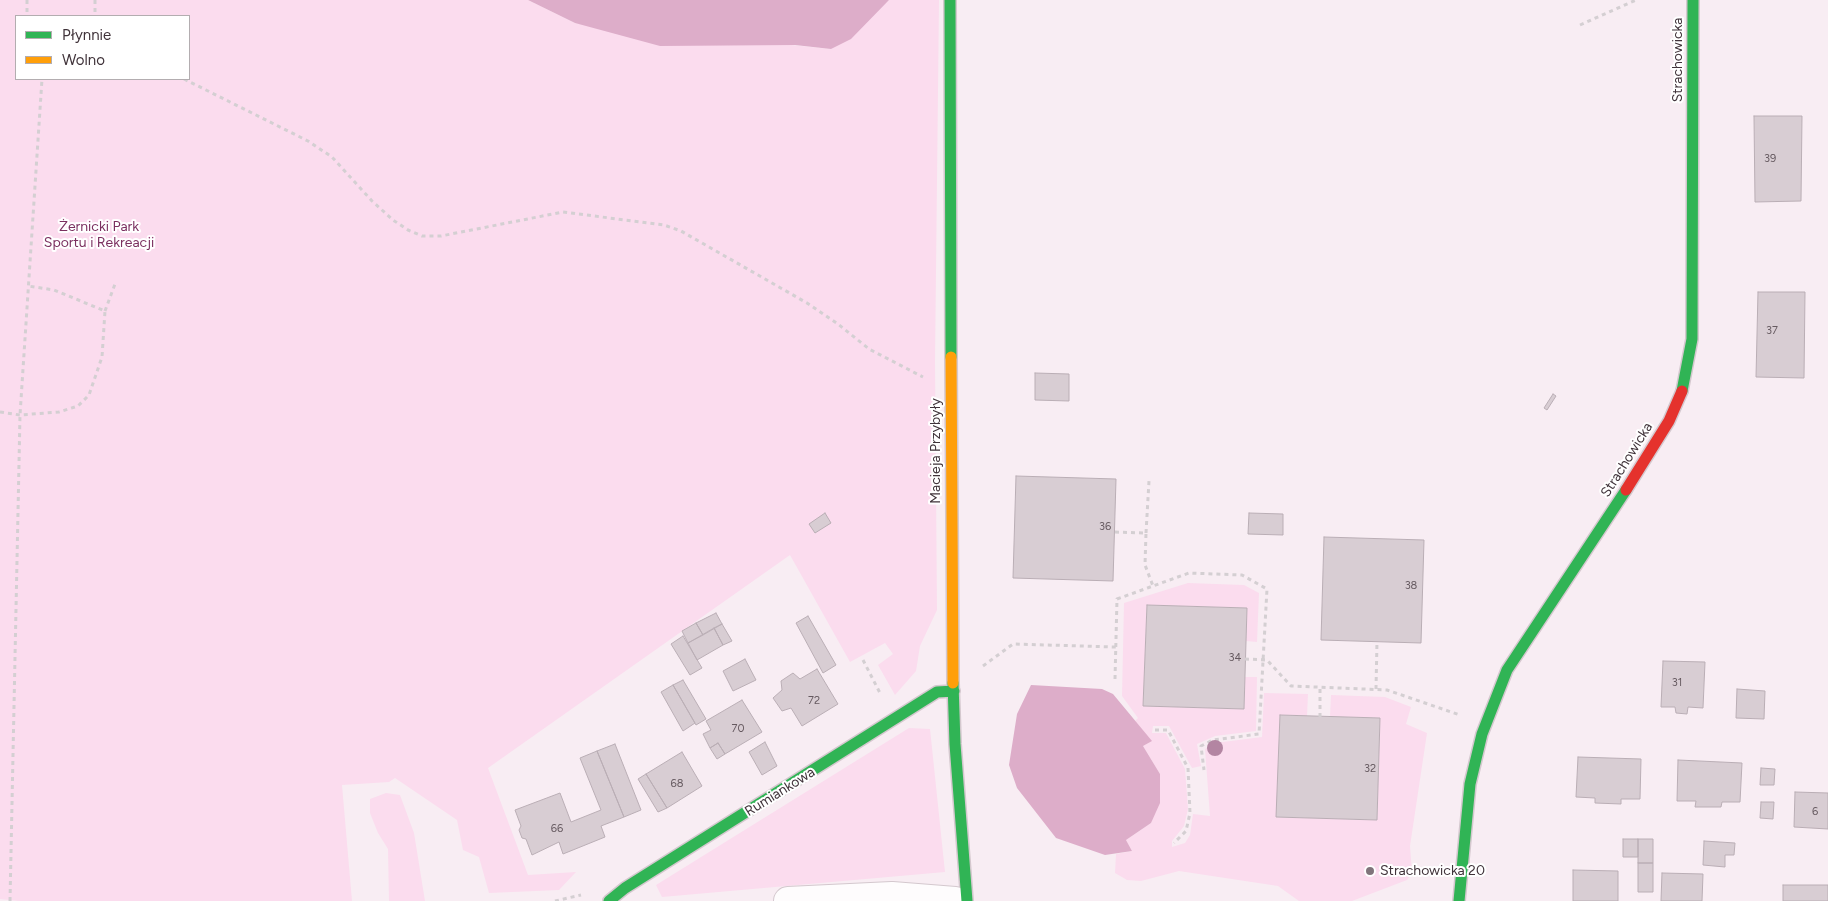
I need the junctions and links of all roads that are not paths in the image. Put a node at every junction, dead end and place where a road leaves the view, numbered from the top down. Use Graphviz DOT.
graph roads {
  1 [pos="950,0"];
  2 [pos="1693,0"];
  3 [pos="954,691"];
  4 [pos="608,901"];
  5 [pos="788,901"];
  6 [pos="955,901"];
  7 [pos="967,901"];
  8 [pos="1459,901"];
  1 -- 3 [label="street, Macieja Przybyły"];
  2 -- 8 [label="street, Strachowicka"];
  3 -- 4 [label="street, Rumiankowa"];
  3 -- 7 [label="street, Macieja Przybyły"];
  5 -- 6 [label="street"];
}
